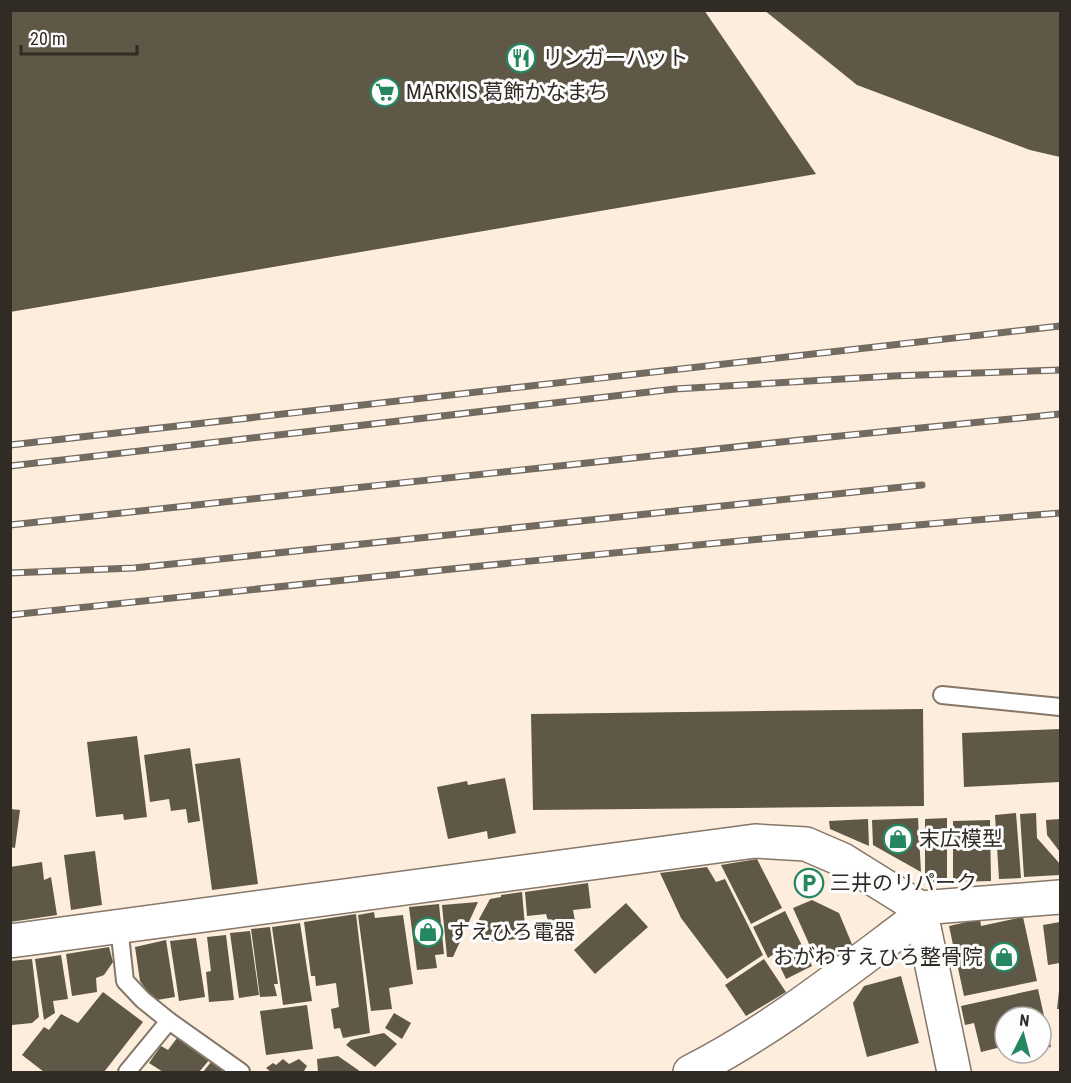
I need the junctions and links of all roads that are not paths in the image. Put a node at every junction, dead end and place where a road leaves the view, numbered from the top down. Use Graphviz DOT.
graph roads {
  1 [pos="942,695"];
  2 [pos="1060,707"];
  3 [pos="1060,897"];
  4 [pos="920,911"];
  5 [pos="118,926"];
  6 [pos="10,941"];
  7 [pos="169,1021"];
  8 [pos="127,1072"];
  9 [pos="241,1072"];
  10 [pos="690,1072"];
  11 [pos="954,1072"];
  1 -- 2 [label="lane"];
  3 -- 4 [label="street"];
  4 -- 5 [label="street"];
  4 -- 10 [label="street"];
  4 -- 11 [label="street"];
  5 -- 6 [label="street"];
  5 -- 7 [label="lane"];
  7 -- 8 [label="lane"];
  7 -- 9 [label="lane"];
}
